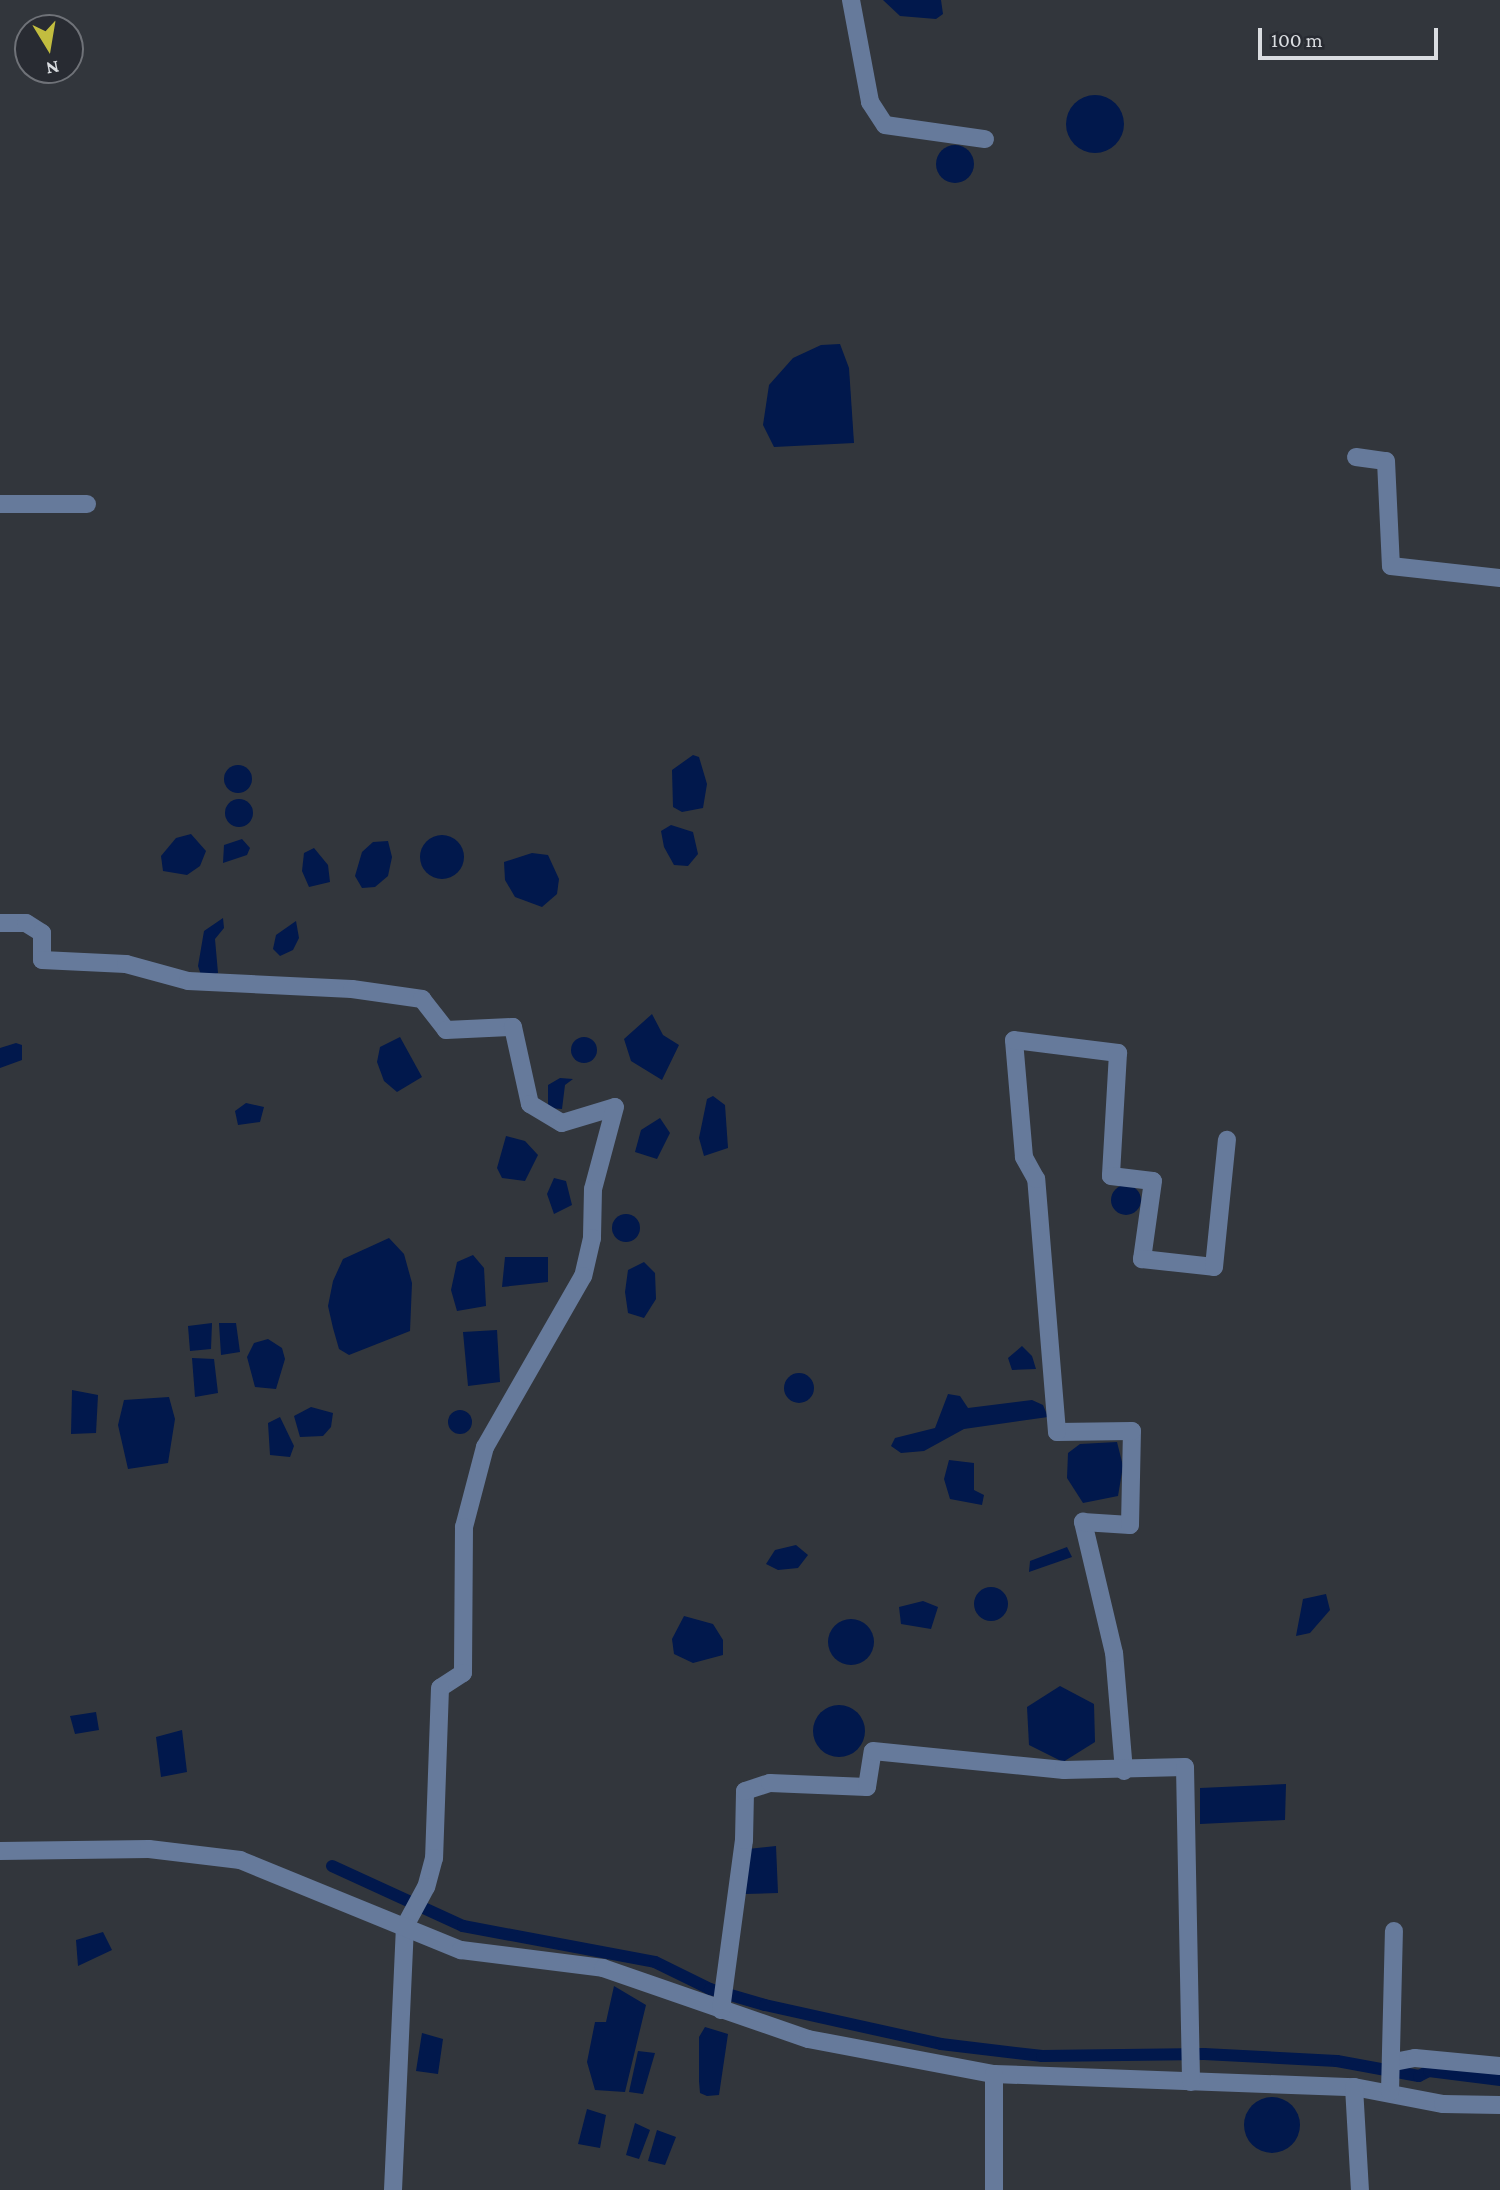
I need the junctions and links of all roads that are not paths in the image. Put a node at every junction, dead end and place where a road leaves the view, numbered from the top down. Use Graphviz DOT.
graph roads {
  1 [pos="851,0"];
  2 [pos="985,139"];
  3 [pos="1356,457"];
  4 [pos="87,503"];
  5 [pos="0,504"];
  6 [pos="1500,578"];
  7 [pos="0,923"];
  8 [pos="1227,1140"];
  9 [pos="1124,1771"];
  10 [pos="0,1851"];
  11 [pos="405,1926"];
  12 [pos="1394,1931"];
  13 [pos="721,2007"];
  14 [pos="1394,2062"];
  15 [pos="1500,2066"];
  16 [pos="994,2074"];
  17 [pos="1191,2082"];
  18 [pos="1354,2087"];
  19 [pos="1390,2091"];
  20 [pos="1500,2105"];
  21 [pos="393,2190"];
  22 [pos="994,2190"];
  23 [pos="1360,2190"];
  1 -- 2 [label="street"];
  3 -- 6 [label="street"];
  4 -- 5 [label="street"];
  7 -- 11 [label="street"];
  8 -- 9 [label="street"];
  9 -- 13 [label="street"];
  9 -- 17 [label="street"];
  10 -- 11 [label="street"];
  11 -- 13 [label="street"];
  11 -- 21 [label="street"];
  12 -- 14 [label="street"];
  13 -- 16 [label="street"];
  14 -- 15 [label="street"];
  14 -- 19 [label="street"];
  16 -- 17 [label="street"];
  16 -- 22 [label="street"];
  17 -- 18 [label="street"];
  18 -- 19 [label="street"];
  18 -- 23 [label="street"];
  19 -- 20 [label="street"];
}
